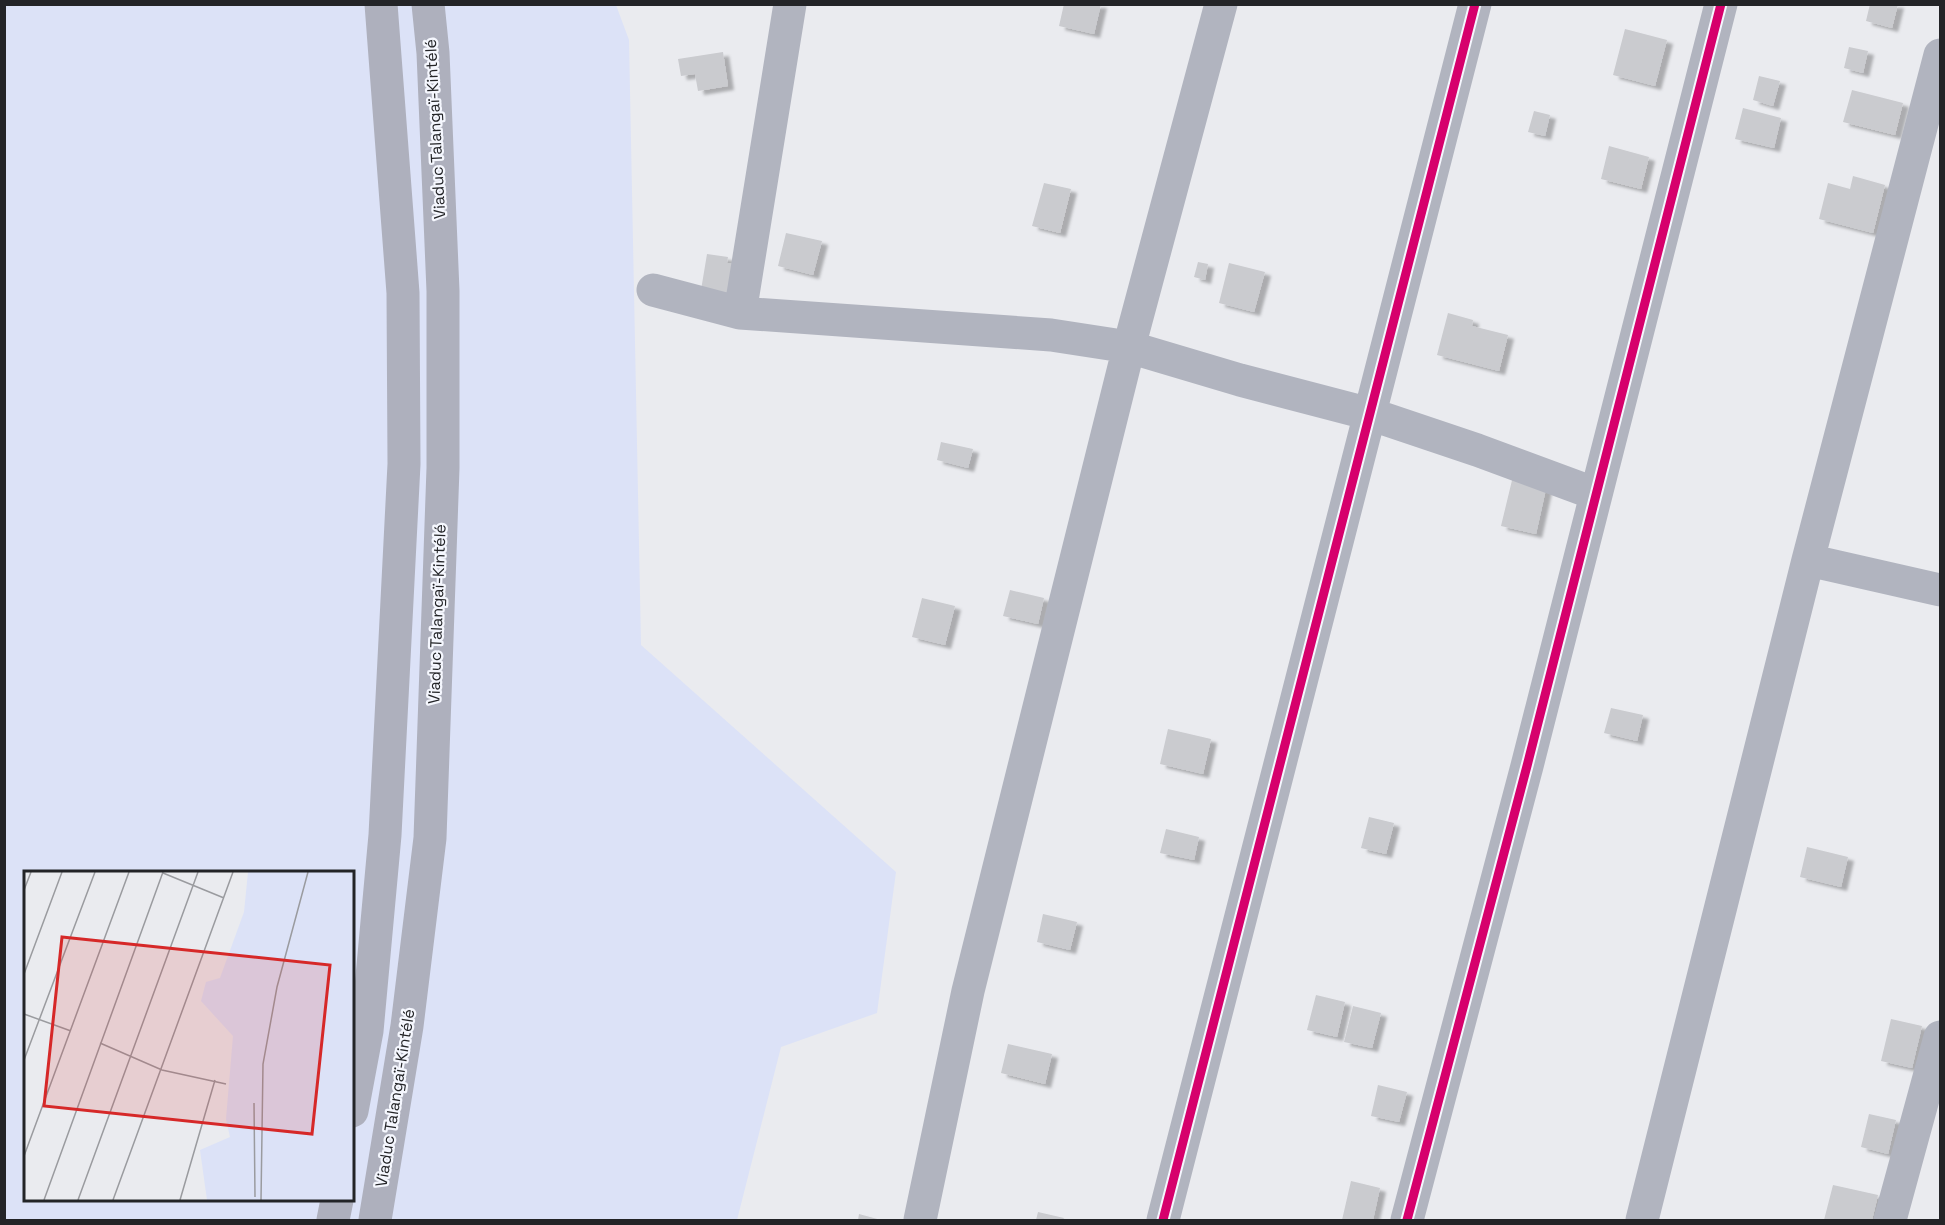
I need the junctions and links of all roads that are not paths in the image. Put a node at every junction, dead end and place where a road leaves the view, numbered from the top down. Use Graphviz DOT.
graph roads {
  1 [pos="381,4"];
  2 [pos="428,4"];
  3 [pos="790,4"];
  4 [pos="1221,4"];
  5 [pos="1475,4"];
  6 [pos="1721,4"];
  7 [pos="1941,55"];
  8 [pos="653,290"];
  9 [pos="740,313"];
  10 [pos="1129,347"];
  11 [pos="1370,414"];
  12 [pos="1596,494"];
  13 [pos="1808,560"];
  14 [pos="1941,590"];
  15 [pos="1941,1037"];
  16 [pos="354,1099"];
  17 [pos="337,1201"];
  18 [pos="333,1221"];
  19 [pos="375,1221"];
  20 [pos="920,1221"];
  21 [pos="1163,1221"];
  22 [pos="1407,1221"];
  23 [pos="1641,1221"];
  24 [pos="1890,1221"];
  1 -- 16 [label="highway"];
  2 -- 19 [label="highway, Viaduc Talangaï-Kintélé"];
  3 -- 9 [label="street"];
  4 -- 10 [label="street"];
  5 -- 11 [label="street"];
  6 -- 12 [label="street"];
  7 -- 13 [label="street"];
  8 -- 9 [label="street"];
  9 -- 10 [label="street"];
  10 -- 11 [label="street"];
  10 -- 20 [label="street"];
  11 -- 12 [label="street"];
  11 -- 21 [label="street"];
  12 -- 22 [label="street"];
  13 -- 14 [label="street"];
  13 -- 23 [label="street"];
  15 -- 24 [label="street"];
  17 -- 18 [label="highway"];
}
